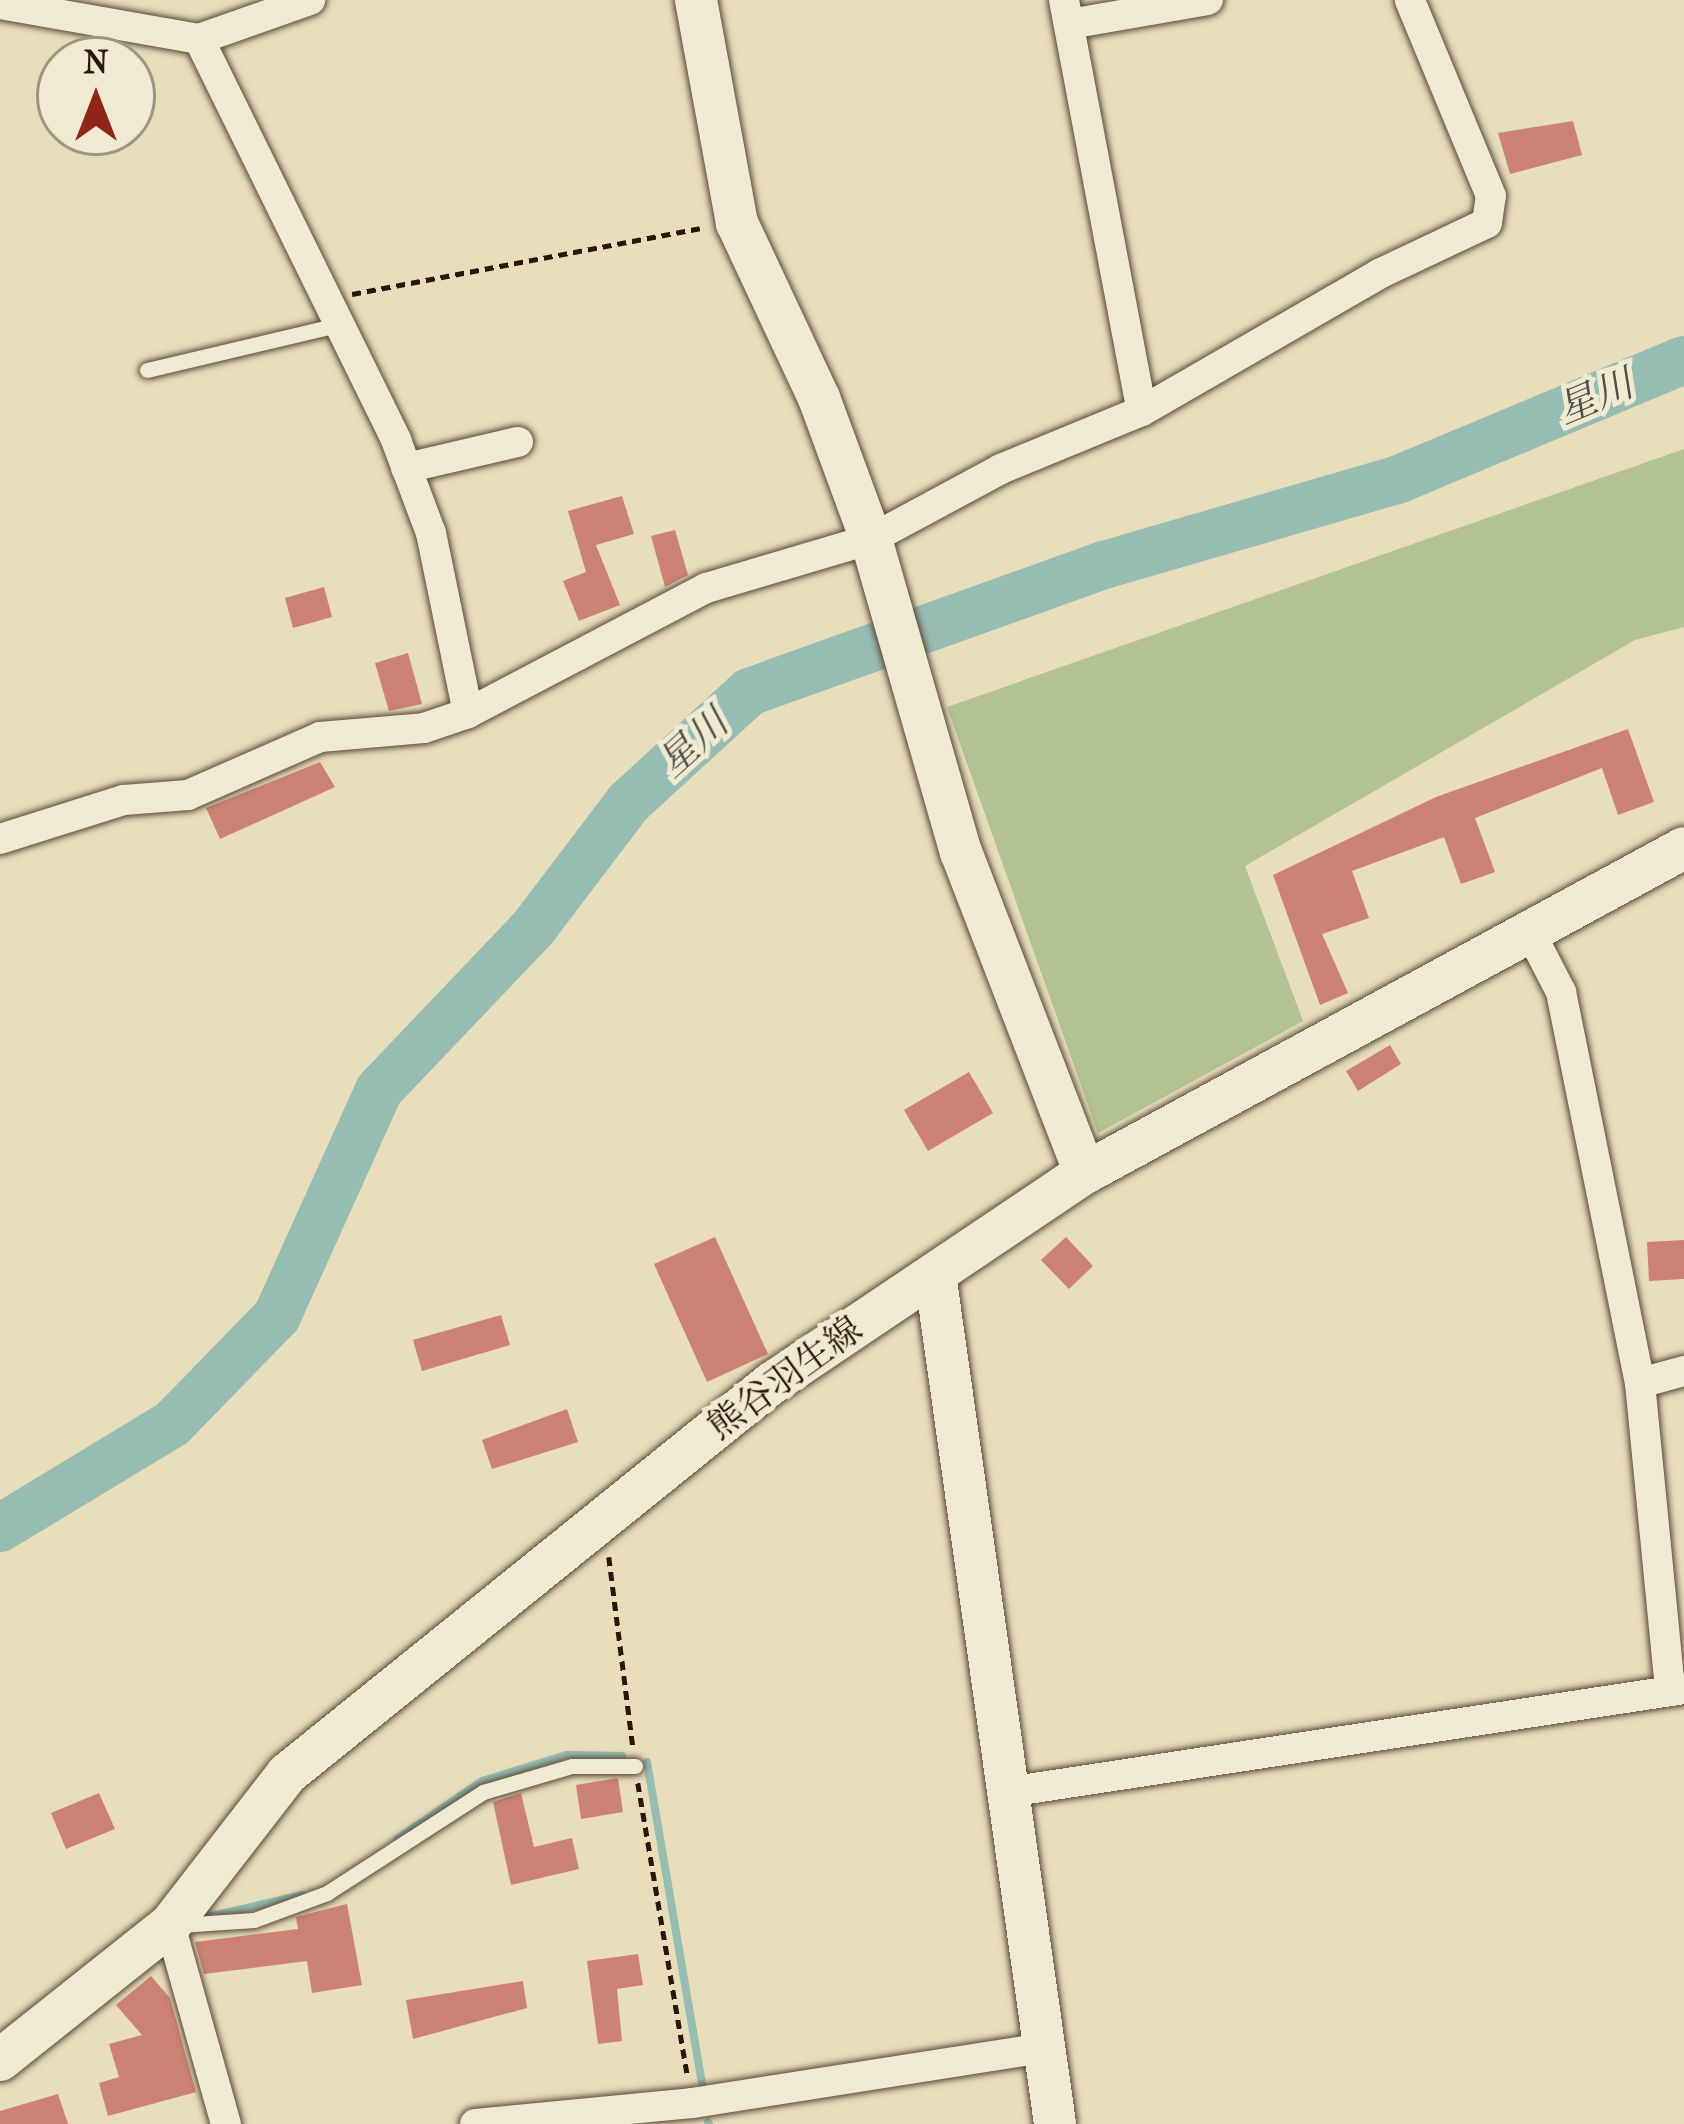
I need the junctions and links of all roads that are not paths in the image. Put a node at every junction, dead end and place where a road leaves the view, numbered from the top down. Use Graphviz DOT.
graph roads {
  1 [pos="310,0"];
  2 [pos="696,0"];
  3 [pos="1208,0"];
  4 [pos="1410,0"];
  5 [pos="0,4"];
  6 [pos="1067,12"];
  7 [pos="200,38"];
  8 [pos="337,310"];
  9 [pos="147,370"];
  10 [pos="1142,411"];
  11 [pos="518,442"];
  12 [pos="406,468"];
  13 [pos="875,553"];
  14 [pos="468,713"];
  15 [pos="0,838"];
  16 [pos="1684,848"];
  17 [pos="1529,930"];
  18 [pos="1085,1173"];
  19 [pos="935,1274"];
  20 [pos="1684,1371"];
  21 [pos="1640,1383"];
  22 [pos="1677,1690"];
  23 [pos="635,1766"];
  24 [pos="1008,1792"];
  25 [pos="170,1925"];
  26 [pos="1043,2048"];
  27 [pos="0,2060"];
  28 [pos="226,2124"];
  29 [pos="475,2124"];
  30 [pos="1055,2124"];
  1 -- 7 [label="street"];
  2 -- 13 [label="main road"];
  3 -- 6 [label="street"];
  4 -- 10 [label="street"];
  5 -- 7 [label="street"];
  6 -- 10 [label="street"];
  7 -- 8 [label="street"];
  8 -- 9 [label="lane"];
  8 -- 12 [label="street"];
  10 -- 13 [label="street"];
  11 -- 12 [label="street"];
  12 -- 14 [label="street"];
  13 -- 14 [label="street"];
  13 -- 18 [label="main road"];
  14 -- 15 [label="street"];
  16 -- 17 [label="main road, 熊谷羽生線"];
  17 -- 18 [label="main road, 熊谷羽生線"];
  17 -- 21 [label="street"];
  18 -- 19 [label="main road, 熊谷羽生線"];
  19 -- 24 [label="main road"];
  19 -- 25 [label="main road, 熊谷羽生線"];
  20 -- 21 [label="street"];
  21 -- 22 [label="street"];
  22 -- 24 [label="street"];
  23 -- 25 [label="lane"];
  24 -- 26 [label="main road"];
  25 -- 27 [label="main road, 熊谷羽生線"];
  25 -- 28 [label="street"];
  26 -- 29 [label="street"];
  26 -- 30 [label="main road"];
}
